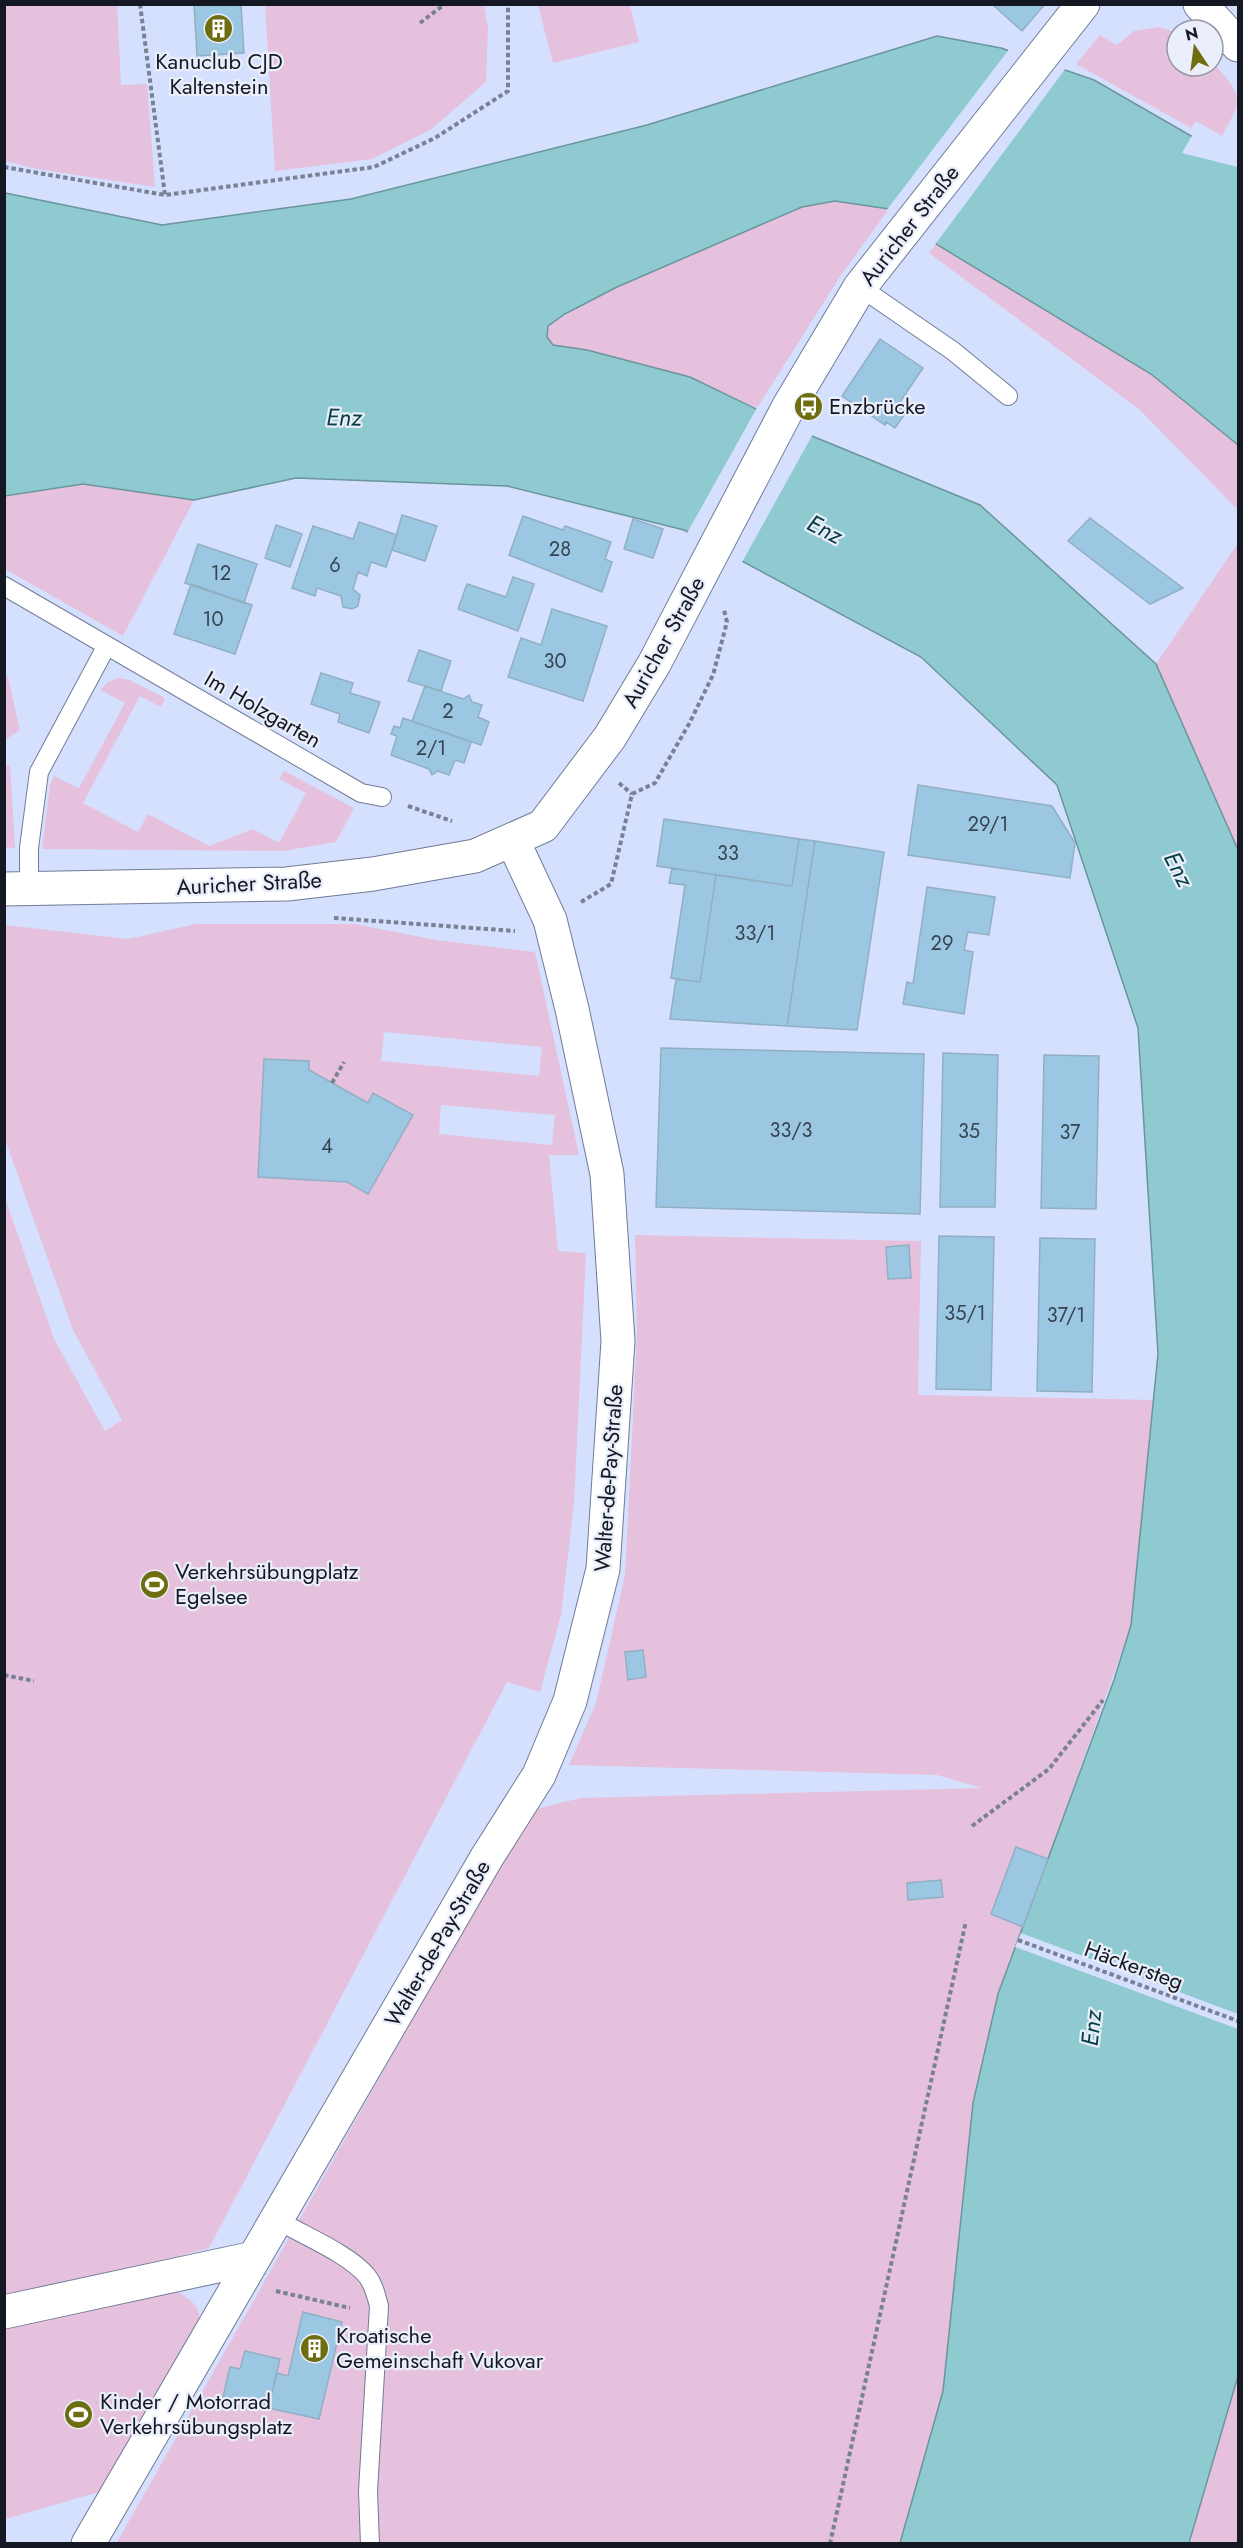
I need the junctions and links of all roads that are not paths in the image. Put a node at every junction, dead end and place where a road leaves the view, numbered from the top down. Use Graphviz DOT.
graph roads {
  1 [pos="1083,4"];
  2 [pos="1200,4"];
  3 [pos="1239,45"];
  4 [pos="860,287"];
  5 [pos="1008,396"];
  6 [pos="4,586"];
  7 [pos="106,647"];
  8 [pos="382,797"];
  9 [pos="513,841"];
  10 [pos="17,890"];
  11 [pos="283,2223"];
  12 [pos="247,2270"];
  13 [pos="4,2312"];
  14 [pos="88,2544"];
  15 [pos="370,2544"];
  1 -- 4 [label="street, Auricher Straße"];
  2 -- 3 [label="street"];
  4 -- 5 [label="lane"];
  4 -- 9 [label="street, Auricher Straße"];
  6 -- 7 [label="lane, Im Holzgarten"];
  7 -- 8 [label="lane, Im Holzgarten"];
  7 -- 10 [label="lane"];
  9 -- 10 [label="street, Auricher Straße"];
  9 -- 12 [label="street, Walter-de-Pay-Straße"];
  11 -- 15 [label="lane"];
  12 -- 13 [label="street"];
  12 -- 14 [label="street, Walter-de-Pay-Straße"];
}
